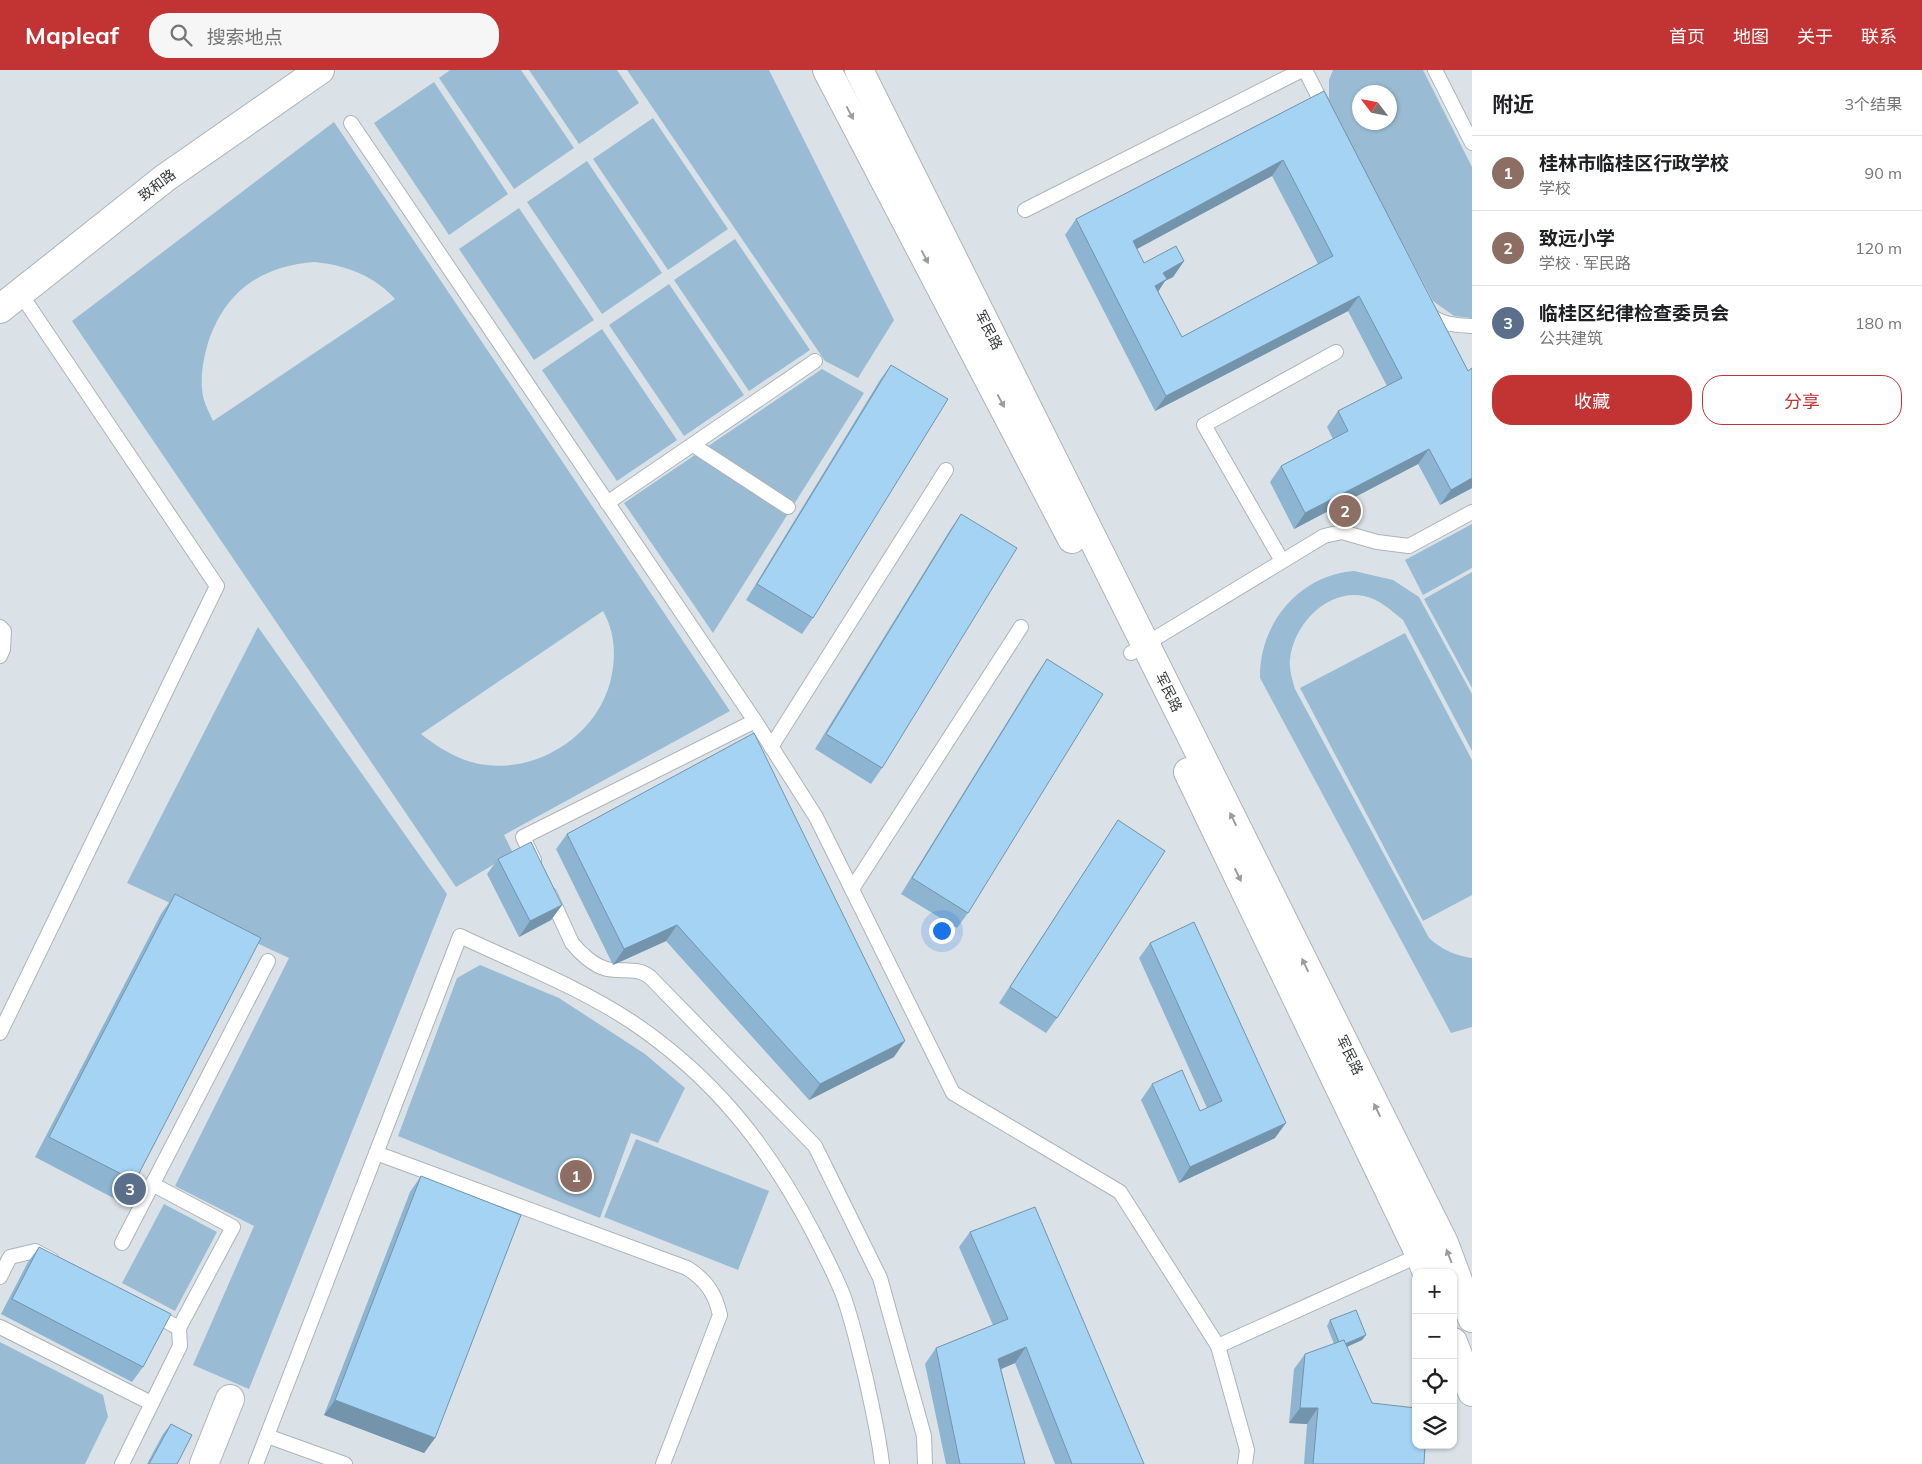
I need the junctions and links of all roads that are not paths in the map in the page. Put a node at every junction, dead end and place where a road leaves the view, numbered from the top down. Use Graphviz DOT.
graph roads {
  1 [pos="320,70"];
  2 [pos="827,70"];
  3 [pos="859,70"];
  4 [pos="1303,70"];
  5 [pos="1435,70"];
  6 [pos="1332,122"];
  7 [pos="351,123"];
  8 [pos="1472,143"];
  9 [pos="1026,210"];
  10 [pos="1421,297"];
  11 [pos="10,301"];
  12 [pos="1472,326"];
  13 [pos="1336,352"];
  14 [pos="816,361"];
  15 [pos="693,445"];
  16 [pos="946,470"];
  17 [pos="607,503"];
  18 [pos="788,506"];
  19 [pos="1472,512"];
  20 [pos="1282,561"];
  21 [pos="0,627"];
  22 [pos="1021,627"];
  23 [pos="1138,649"];
  24 [pos="0,656"];
  25 [pos="754,721"];
  26 [pos="771,747"];
  27 [pos="852,889"];
  28 [pos="268,961"];
  29 [pos="0,1033"];
  30 [pos="376,1153"];
  31 [pos="152,1184"];
  32 [pos="122,1243"];
  33 [pos="60,1264"];
  34 [pos="1424,1264"];
  35 [pos="0,1277"];
  36 [pos="137,1305"];
  37 [pos="1472,1318"];
  38 [pos="0,1327"];
  39 [pos="179,1328"];
  40 [pos="1218,1346"];
  41 [pos="1457,1353"];
  42 [pos="1472,1392"];
  43 [pos="230,1399"];
  44 [pos="151,1403"];
  45 [pos="267,1436"];
  46 [pos="122,1464"];
  47 [pos="204,1464"];
  48 [pos="256,1464"];
  49 [pos="345,1464"];
  50 [pos="663,1464"];
  51 [pos="882,1464"];
  52 [pos="925,1464"];
  53 [pos="1245,1464"];
  1 -- 11 [label="street, 致和路"];
  2 -- 23 [label="street, 军民路, one-way"];
  3 -- 23 [label="street, 军民路"];
  4 -- 6 [label="lane"];
  4 -- 9 [label="lane"];
  5 -- 8 [label="lane"];
  7 -- 17 [label="lane"];
  10 -- 12 [label="lane"];
  11 -- 29 [label="lane"];
  13 -- 20 [label="lane"];
  14 -- 15 [label="lane"];
  15 -- 17 [label="lane"];
  15 -- 18 [label="lane"];
  16 -- 26 [label="lane"];
  17 -- 25 [label="lane"];
  19 -- 20 [label="lane"];
  20 -- 23 [label="lane"];
  21 -- 24 [label="lane"];
  22 -- 27 [label="lane"];
  23 -- 34 [label="street, 军民路, one-way"];
  37 -- 23 [label="street, 军民路, one-way"];
  25 -- 26 [label="lane"];
  25 -- 52 [label="lane"];
  26 -- 27 [label="lane"];
  27 -- 40 [label="lane"];
  28 -- 31 [label="lane"];
  30 -- 45 [label="lane"];
  30 -- 50 [label="lane"];
  30 -- 51 [label="lane"];
  31 -- 32 [label="lane"];
  31 -- 39 [label="lane"];
  33 -- 35 [label="lane"];
  34 -- 40 [label="lane"];
  36 -- 39 [label="lane"];
  38 -- 44 [label="lane"];
  39 -- 44 [label="lane"];
  40 -- 53 [label="lane"];
  41 -- 42 [label="street"];
  43 -- 47 [label="street"];
  44 -- 46 [label="lane"];
  45 -- 48 [label="lane"];
  45 -- 49 [label="lane"];
}
